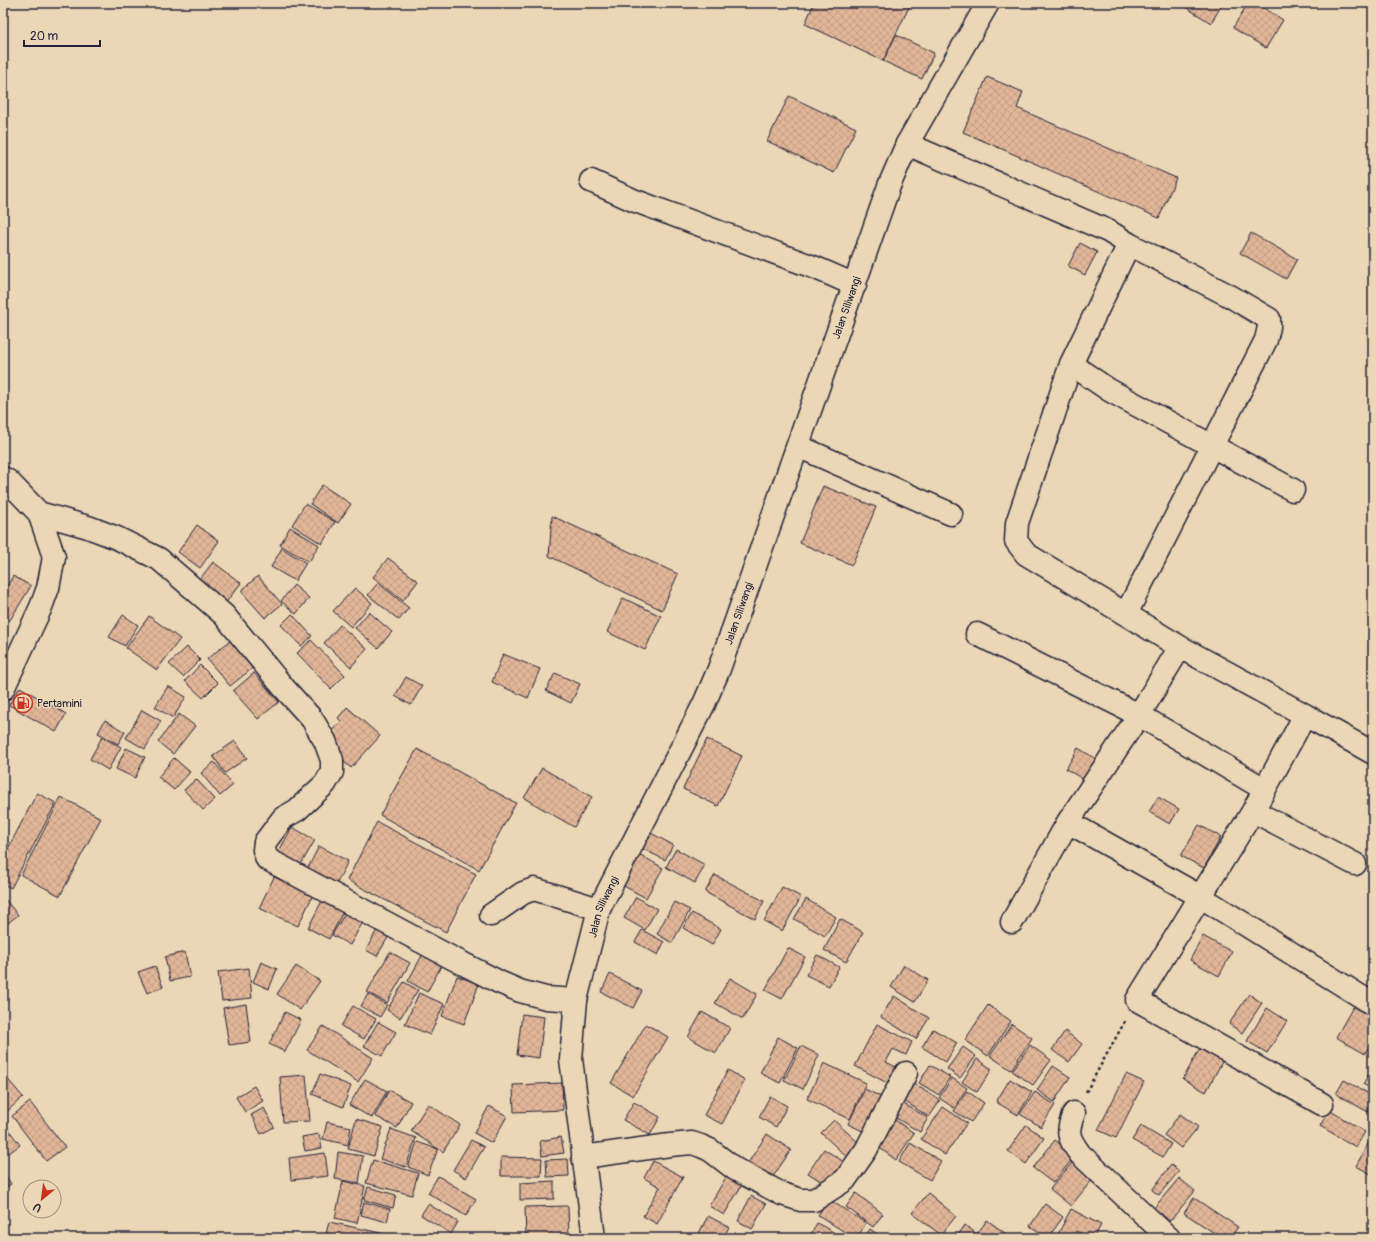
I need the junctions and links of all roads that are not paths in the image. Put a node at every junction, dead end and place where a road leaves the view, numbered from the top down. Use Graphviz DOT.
graph roads {
  1 [pos="988,3"];
  2 [pos="907,144"];
  3 [pos="591,180"];
  4 [pos="1129,244"];
  5 [pos="855,284"];
  6 [pos="1071,364"];
  7 [pos="1212,446"];
  8 [pos="798,448"];
  9 [pos="3,478"];
  10 [pos="1293,490"];
  11 [pos="39,513"];
  12 [pos="951,514"];
  13 [pos="1126,614"];
  14 [pos="978,634"];
  15 [pos="1180,647"];
  16 [pos="3,689"];
  17 [pos="1305,714"];
  18 [pos="1139,715"];
  19 [pos="1373,753"];
  20 [pos="1264,789"];
  21 [pos="1253,811"];
  22 [pos="1068,822"];
  23 [pos="1355,864"];
  24 [pos="1201,897"];
  25 [pos="599,909"];
  26 [pos="491,914"];
  27 [pos="1012,922"];
  28 [pos="576,1000"];
  29 [pos="1373,1004"];
  30 [pos="906,1073"];
  31 [pos="1322,1104"];
  32 [pos="1074,1113"];
  33 [pos="583,1157"];
  34 [pos="594,1238"];
  35 [pos="1169,1238"];
  1 -- 2 [label="street, Jalan Siliwangi"];
  2 -- 4 [label="street"];
  2 -- 5 [label="street, Jalan Siliwangi"];
  3 -- 5 [label="street"];
  4 -- 6 [label="street"];
  4 -- 7 [label="street"];
  5 -- 8 [label="street, Jalan Siliwangi"];
  6 -- 7 [label="street"];
  6 -- 13 [label="street"];
  7 -- 10 [label="street"];
  7 -- 13 [label="street"];
  8 -- 12 [label="street"];
  8 -- 25 [label="street, Jalan Siliwangi"];
  9 -- 11 [label="street"];
  11 -- 16 [label="street"];
  11 -- 28 [label="street"];
  13 -- 15 [label="street"];
  14 -- 18 [label="street"];
  15 -- 17 [label="street"];
  15 -- 18 [label="street"];
  17 -- 19 [label="street"];
  17 -- 20 [label="street"];
  18 -- 20 [label="street"];
  18 -- 22 [label="street"];
  20 -- 21 [label="street"];
  21 -- 23 [label="street"];
  21 -- 24 [label="street"];
  22 -- 24 [label="street"];
  22 -- 27 [label="street"];
  24 -- 29 [label="street"];
  24 -- 31 [label="street"];
  25 -- 26 [label="street"];
  25 -- 28 [label="street, Jalan Siliwangi"];
  28 -- 33 [label="street, Jalan Siliwangi"];
  30 -- 33 [label="street"];
  32 -- 35 [label="street"];
  33 -- 34 [label="street, Jalan Siliwangi"];
}
